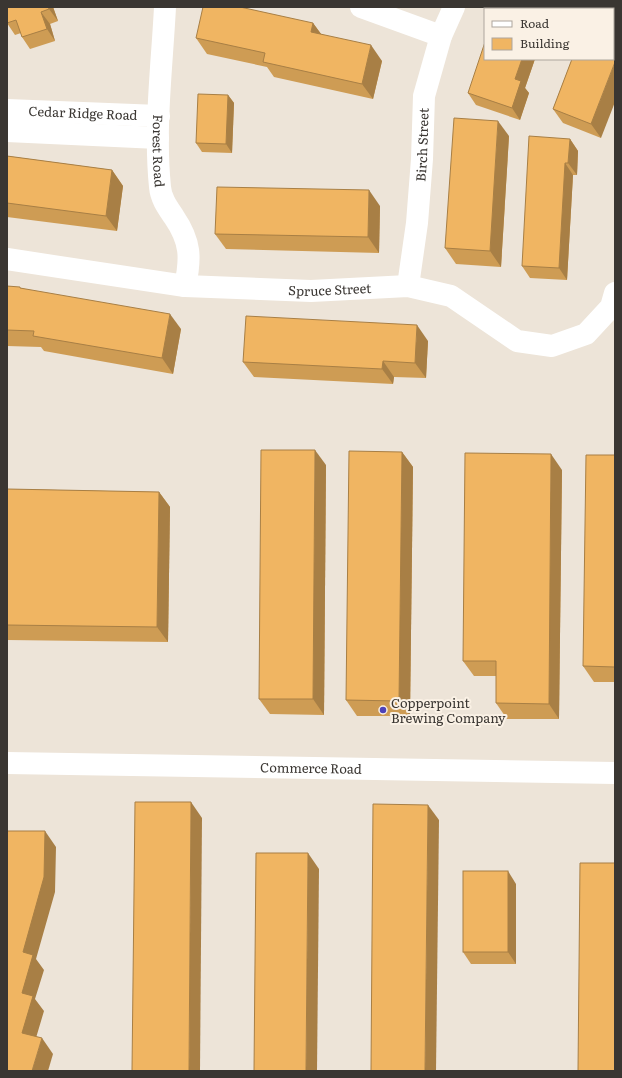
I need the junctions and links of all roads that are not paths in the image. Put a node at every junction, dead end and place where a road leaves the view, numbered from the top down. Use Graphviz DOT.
graph roads {
  1 [pos="165,7"];
  2 [pos="362,7"];
  3 [pos="454,7"];
  4 [pos="441,36"];
  5 [pos="7,110"];
  6 [pos="159,116"];
  7 [pos="7,131"];
  8 [pos="158,138"];
  9 [pos="7,259"];
  10 [pos="185,286"];
  11 [pos="408,286"];
  12 [pos="615,293"];
  13 [pos="7,763"];
  14 [pos="615,773"];
  1 -- 6 [label="street, Forest Road"];
  2 -- 4 [label="street"];
  3 -- 4 [label="street, Birch Street"];
  4 -- 11 [label="street, Birch Street"];
  5 -- 6 [label="street, Cedar Ridge Road"];
  6 -- 8 [label="street, Forest Road"];
  7 -- 8 [label="street, Cedar Ridge Road"];
  8 -- 10 [label="street, Forest Road"];
  9 -- 10 [label="street, Spruce Street"];
  10 -- 11 [label="street, Spruce Street"];
  11 -- 12 [label="street, Spruce Street"];
  13 -- 14 [label="street, Commerce Road"];
}
